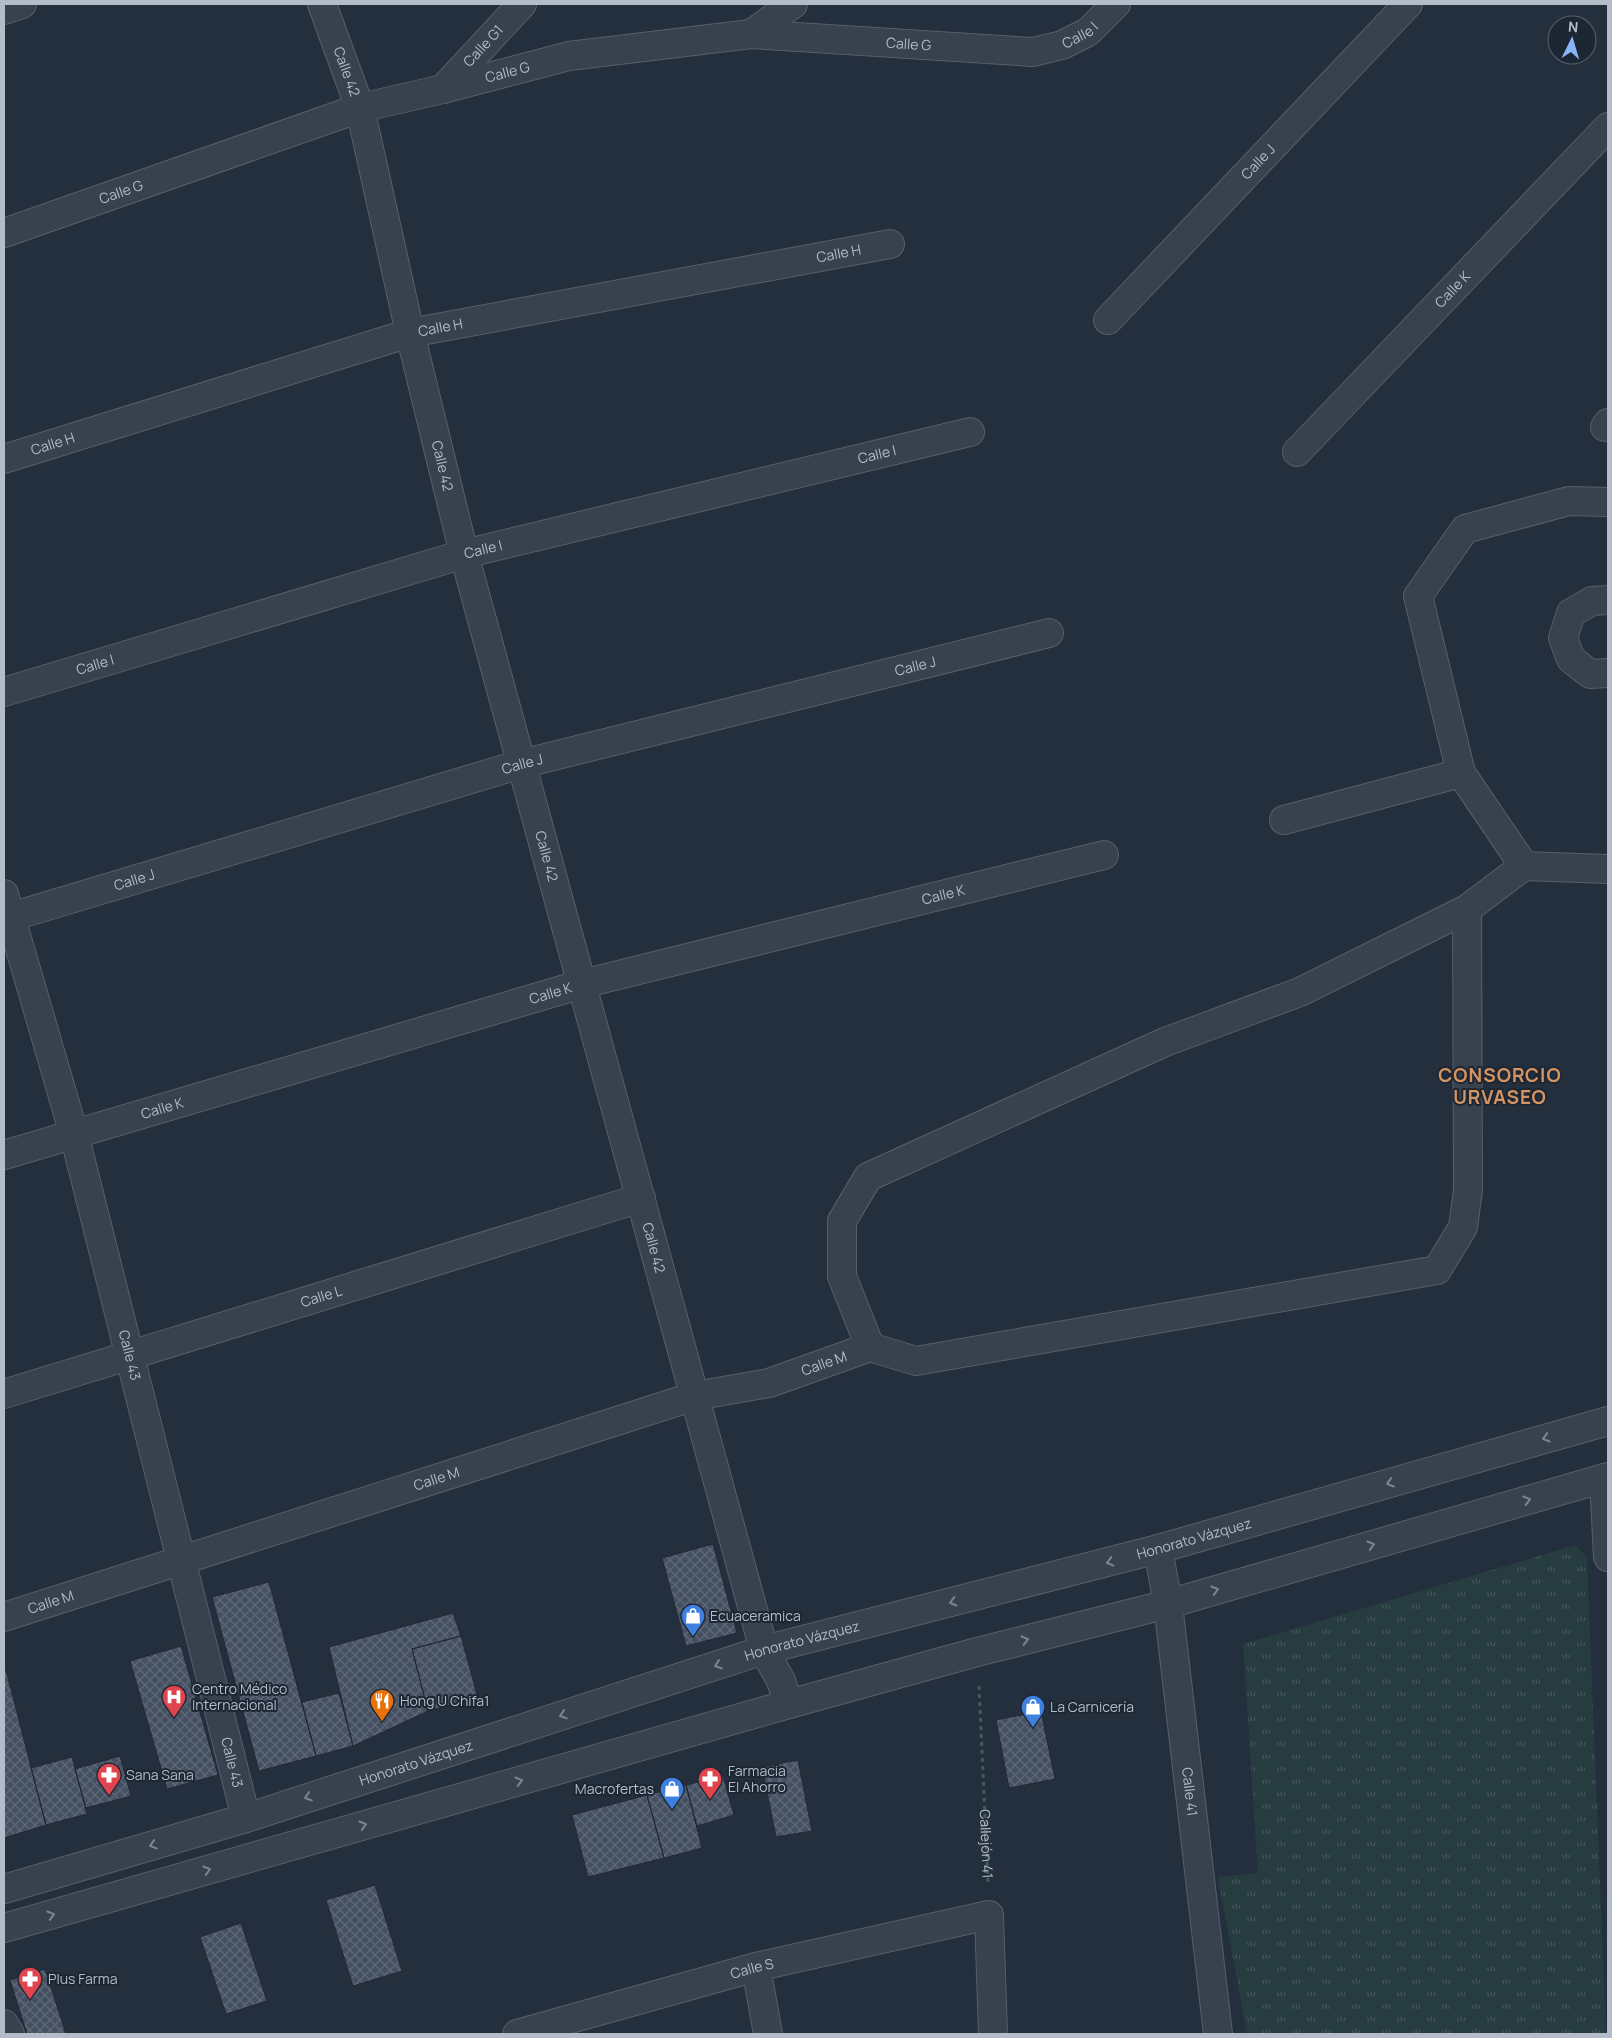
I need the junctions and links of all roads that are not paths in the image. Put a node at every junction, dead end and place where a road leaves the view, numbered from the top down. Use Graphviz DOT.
graph roads {
  1 [pos="22,4"];
  2 [pos="322,4"];
  3 [pos="522,4"];
  4 [pos="793,4"];
  5 [pos="1116,4"];
  6 [pos="1408,4"];
  7 [pos="4,10"];
  8 [pos="751,34"];
  9 [pos="1033,52"];
  10 [pos="443,89"];
  11 [pos="360,108"];
  12 [pos="1608,127"];
  13 [pos="4,233"];
  14 [pos="890,244"];
  15 [pos="1108,320"];
  16 [pos="410,333"];
  17 [pos="970,432"];
  18 [pos="1298,452"];
  19 [pos="4,459"];
  20 [pos="1608,502"];
  21 [pos="464,554"];
  22 [pos="1608,600"];
  23 [pos="1049,633"];
  24 [pos="1608,673"];
  25 [pos="4,692"];
  26 [pos="521,764"];
  27 [pos="1462,773"];
  28 [pos="1284,820"];
  29 [pos="1104,855"];
  30 [pos="1524,866"];
  31 [pos="1608,869"];
  32 [pos="1467,909"];
  33 [pos="6,910"];
  34 [pos="582,984"];
  35 [pos="74,1134"];
  36 [pos="4,1155"];
  37 [pos="641,1198"];
  38 [pos="870,1347"];
  39 [pos="128,1355"];
  40 [pos="4,1394"];
  41 [pos="695,1396"];
  42 [pos="1608,1421"];
  43 [pos="1606,1477"];
  44 [pos="1158,1550"];
  45 [pos="1608,1557"];
  46 [pos="180,1561"];
  47 [pos="1168,1604"];
  48 [pos="4,1618"];
  49 [pos="764,1650"];
  50 [pos="789,1704"];
  51 [pos="246,1818"];
  52 [pos="4,1889"];
  53 [pos="4,1928"];
  54 [pos="756,1967"];
  55 [pos="4,2024"];
  56 [pos="531,2032"];
  57 [pos="10,2034"];
  58 [pos="768,2034"];
  59 [pos="993,2034"];
  60 [pos="1218,2034"];
  1 -- 7 [label="street"];
  2 -- 11 [label="street, Calle 42"];
  3 -- 10 [label="street, Calle G1"];
  4 -- 8 [label="street"];
  5 -- 9 [label="street, Calle I"];
  6 -- 15 [label="street, Calle J"];
  8 -- 9 [label="street, Calle G"];
  8 -- 10 [label="street, Calle G"];
  10 -- 11 [label="street, Calle G"];
  11 -- 13 [label="street, Calle G"];
  11 -- 16 [label="street, Calle 42"];
  12 -- 18 [label="street, Calle K"];
  14 -- 16 [label="street, Calle H"];
  16 -- 19 [label="street, Calle H"];
  16 -- 21 [label="street, Calle 42"];
  17 -- 21 [label="street, Calle I"];
  20 -- 27 [label="street"];
  21 -- 25 [label="street, Calle I"];
  21 -- 26 [label="street, Calle 42"];
  22 -- 24 [label="street"];
  23 -- 26 [label="street, Calle J"];
  26 -- 33 [label="street, Calle J"];
  26 -- 34 [label="street, Calle 42"];
  27 -- 28 [label="street"];
  27 -- 30 [label="street"];
  29 -- 34 [label="street, Calle K"];
  30 -- 31 [label="street"];
  30 -- 32 [label="street"];
  32 -- 38 [label="street"];
  32 -- 38 [label="street"];
  33 -- 35 [label="street, Calle 43"];
  34 -- 35 [label="street, Calle K"];
  34 -- 37 [label="street, Calle 42"];
  35 -- 36 [label="street, Calle K"];
  35 -- 39 [label="street, Calle 43"];
  37 -- 39 [label="street, Calle L"];
  37 -- 41 [label="street, Calle 42"];
  38 -- 41 [label="street, Calle M"];
  39 -- 40 [label="street, Calle L"];
  39 -- 46 [label="street, Calle 43"];
  41 -- 46 [label="street, Calle M"];
  41 -- 49 [label="street, Calle 42"];
  42 -- 44 [label="street, Honorato Vázquez, one-way"];
  43 -- 45 [label="street"];
  47 -- 43 [label="street, one-way"];
  44 -- 47 [label="street, Calle 41"];
  44 -- 49 [label="street, Honorato Vázquez, one-way"];
  46 -- 48 [label="street, Calle M"];
  46 -- 51 [label="street, Calle 43"];
  50 -- 47 [label="street, one-way"];
  47 -- 60 [label="street, Calle 41"];
  49 -- 50 [label="street, Calle 42"];
  49 -- 51 [label="street, Honorato Vázquez, one-way"];
  53 -- 50 [label="street, one-way"];
  51 -- 52 [label="street, Honorato Vázquez, one-way"];
  54 -- 56 [label="street, Calle S"];
  54 -- 58 [label="street"];
  54 -- 59 [label="street, Calle S"];
  55 -- 57 [label="street"];
}
